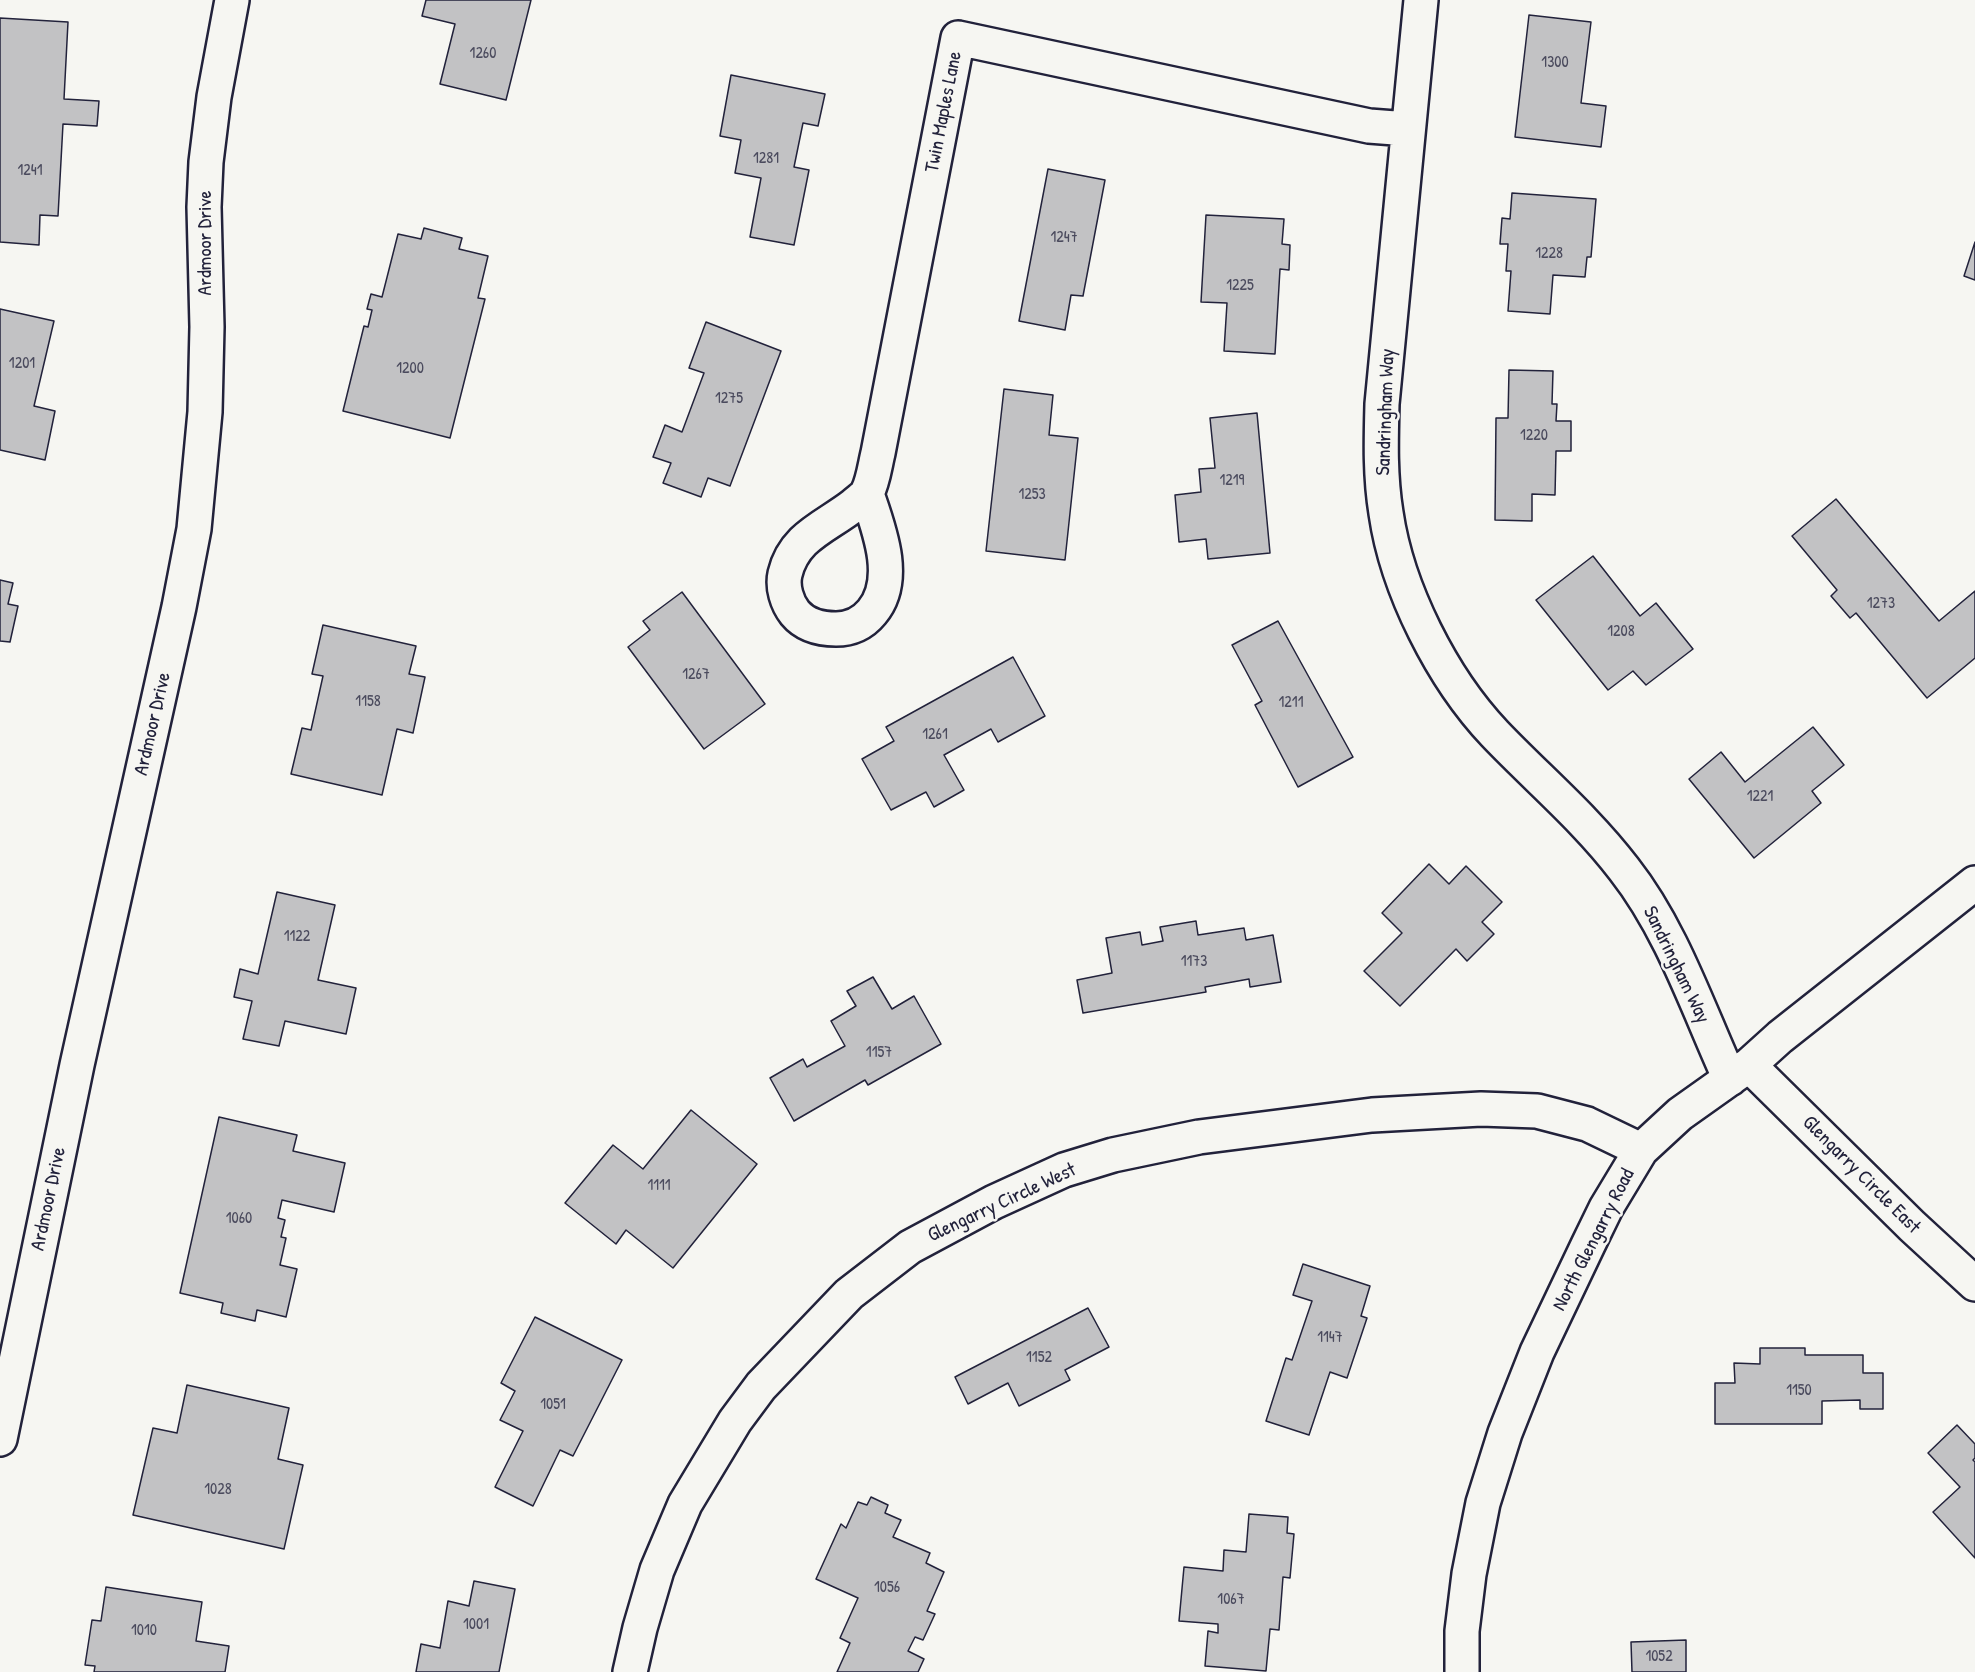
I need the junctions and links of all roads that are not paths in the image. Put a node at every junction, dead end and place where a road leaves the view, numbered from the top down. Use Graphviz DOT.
graph roads {
  1 [pos="232,0"];
  2 [pos="1421,0"];
  3 [pos="1408,129"];
  4 [pos="867,494"];
  5 [pos="1975,883"];
  6 [pos="1740,1072"];
  7 [pos="1641,1150"];
  8 [pos="1975,1284"];
  9 [pos="0,1439"];
  10 [pos="630,1672"];
  11 [pos="1462,1672"];
  1 -- 9 [label="street, Ardmoor Drive"];
  2 -- 3 [label="street, Sandringham Way"];
  3 -- 4 [label="street, Twin Maples Lane"];
  3 -- 6 [label="street, Sandringham Way"];
  5 -- 6 [label="street, North Glengarry Road"];
  6 -- 7 [label="street, North Glengarry Road"];
  6 -- 8 [label="street, Glengarry Circle East"];
  7 -- 10 [label="street, Glengarry Circle West"];
  7 -- 11 [label="street, North Glengarry Road"];
}
